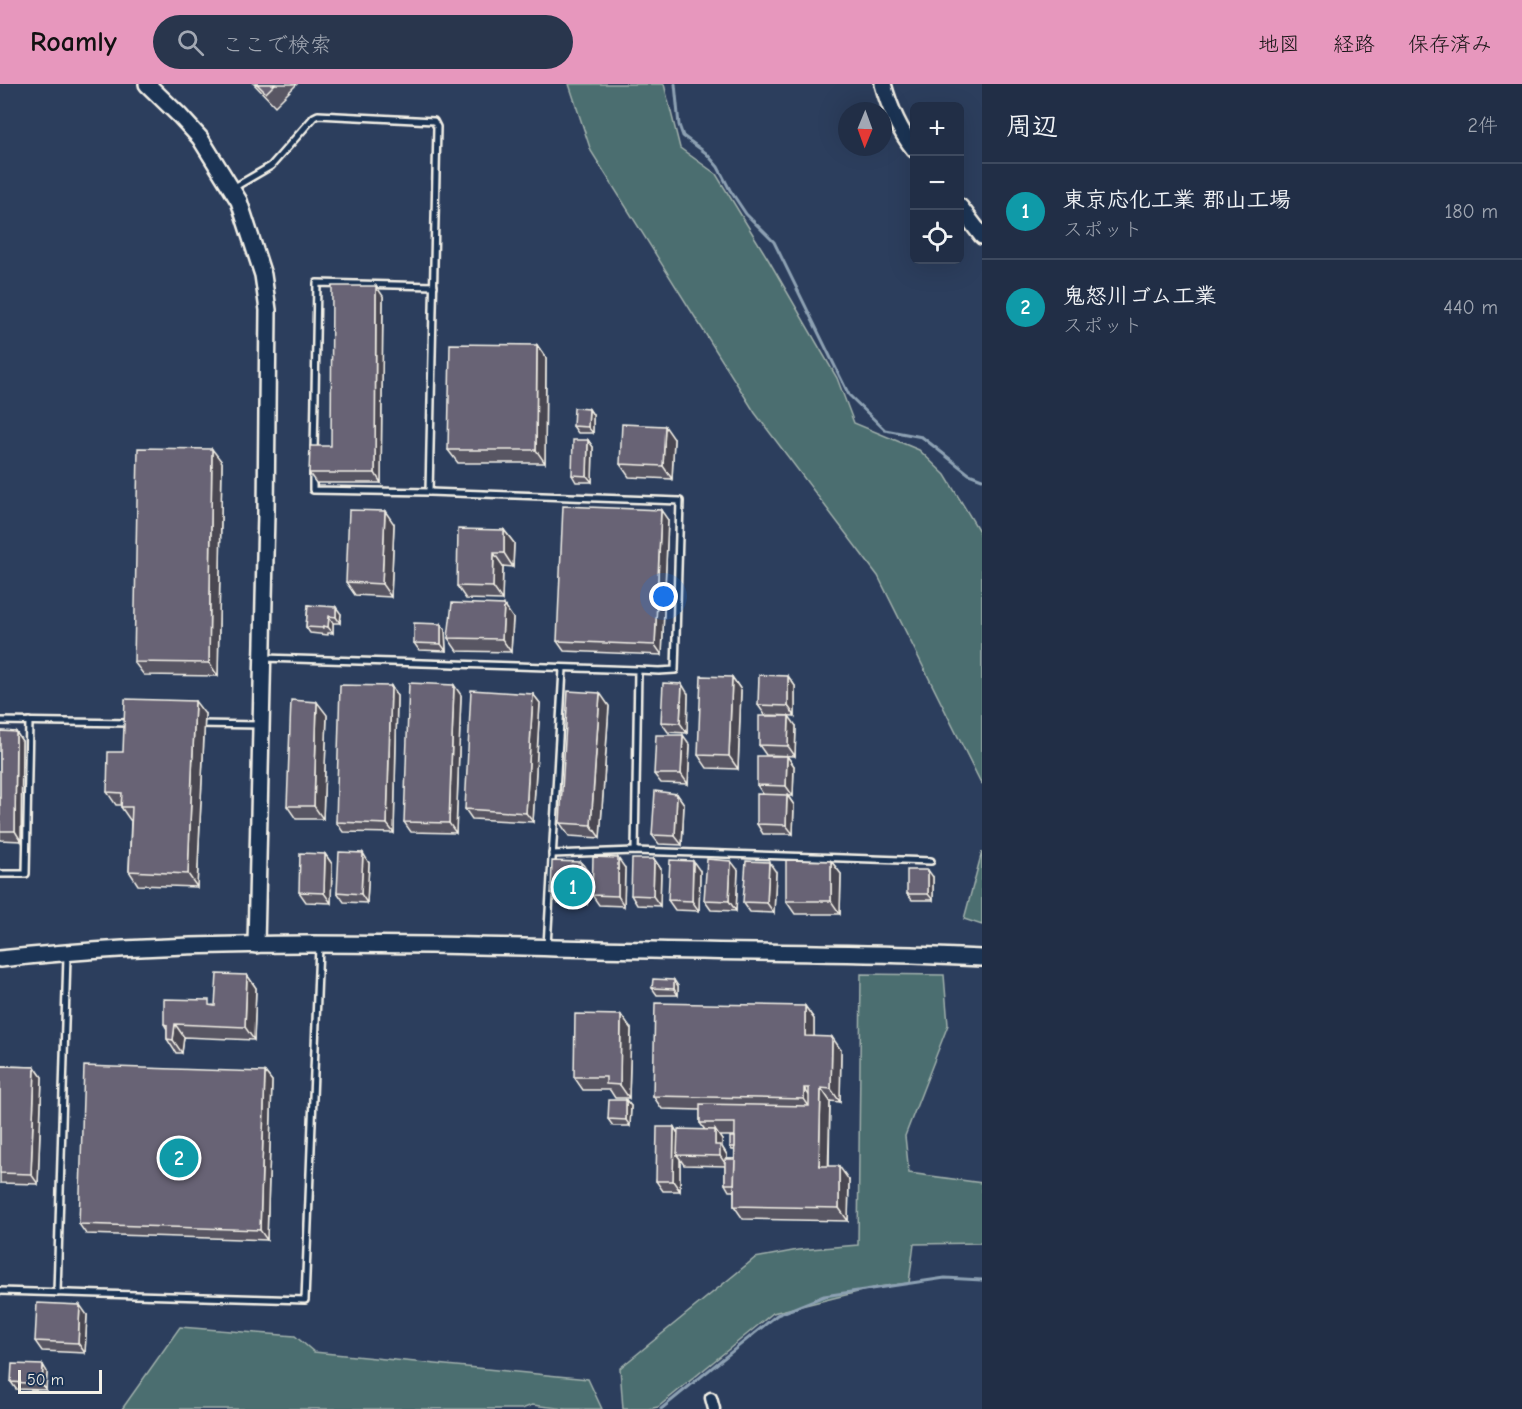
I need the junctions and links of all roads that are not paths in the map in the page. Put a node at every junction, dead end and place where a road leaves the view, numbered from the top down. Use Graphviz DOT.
graph roads {
  1 [pos="147,84"];
  2 [pos="883,84"];
  3 [pos="910,143"];
  4 [pos="232,189"];
  5 [pos="962,210"];
  6 [pos="982,236"];
  7 [pos="434,286"];
  8 [pos="314,455"];
  9 [pos="313,467"];
  10 [pos="429,492"];
  11 [pos="263,658"];
  12 [pos="563,669"];
  13 [pos="638,670"];
  14 [pos="0,721"];
  15 [pos="29,721"];
  16 [pos="133,723"];
  17 [pos="191,724"];
  18 [pos="261,725"];
  19 [pos="634,851"];
  20 [pos="552,854"];
  21 [pos="931,861"];
  22 [pos="0,874"];
  23 [pos="320,944"];
  24 [pos="256,945"];
  25 [pos="547,948"];
  26 [pos="67,952"];
  27 [pos="982,958"];
  28 [pos="0,959"];
  29 [pos="0,1291"];
  30 [pos="57,1293"];
  1 -- 4 [label="street"];
  2 -- 3 [label="street"];
  4 -- 7 [label="lane"];
  4 -- 11 [label="street"];
  5 -- 6 [label="street"];
  7 -- 8 [label="lane"];
  7 -- 10 [label="lane"];
  9 -- 10 [label="lane"];
  10 -- 13 [label="lane"];
  11 -- 12 [label="lane"];
  11 -- 18 [label="street"];
  12 -- 13 [label="lane"];
  12 -- 20 [label="lane"];
  13 -- 19 [label="lane"];
  14 -- 15 [label="lane"];
  15 -- 16 [label="lane"];
  15 -- 22 [label="lane"];
  17 -- 18 [label="lane"];
  18 -- 24 [label="street"];
  19 -- 20 [label="lane"];
  19 -- 21 [label="lane"];
  20 -- 25 [label="lane"];
  23 -- 24 [label="street"];
  23 -- 25 [label="street"];
  23 -- 30 [label="lane"];
  24 -- 26 [label="street"];
  25 -- 27 [label="street"];
  26 -- 28 [label="street"];
  26 -- 30 [label="lane"];
  29 -- 30 [label="lane"];
}
